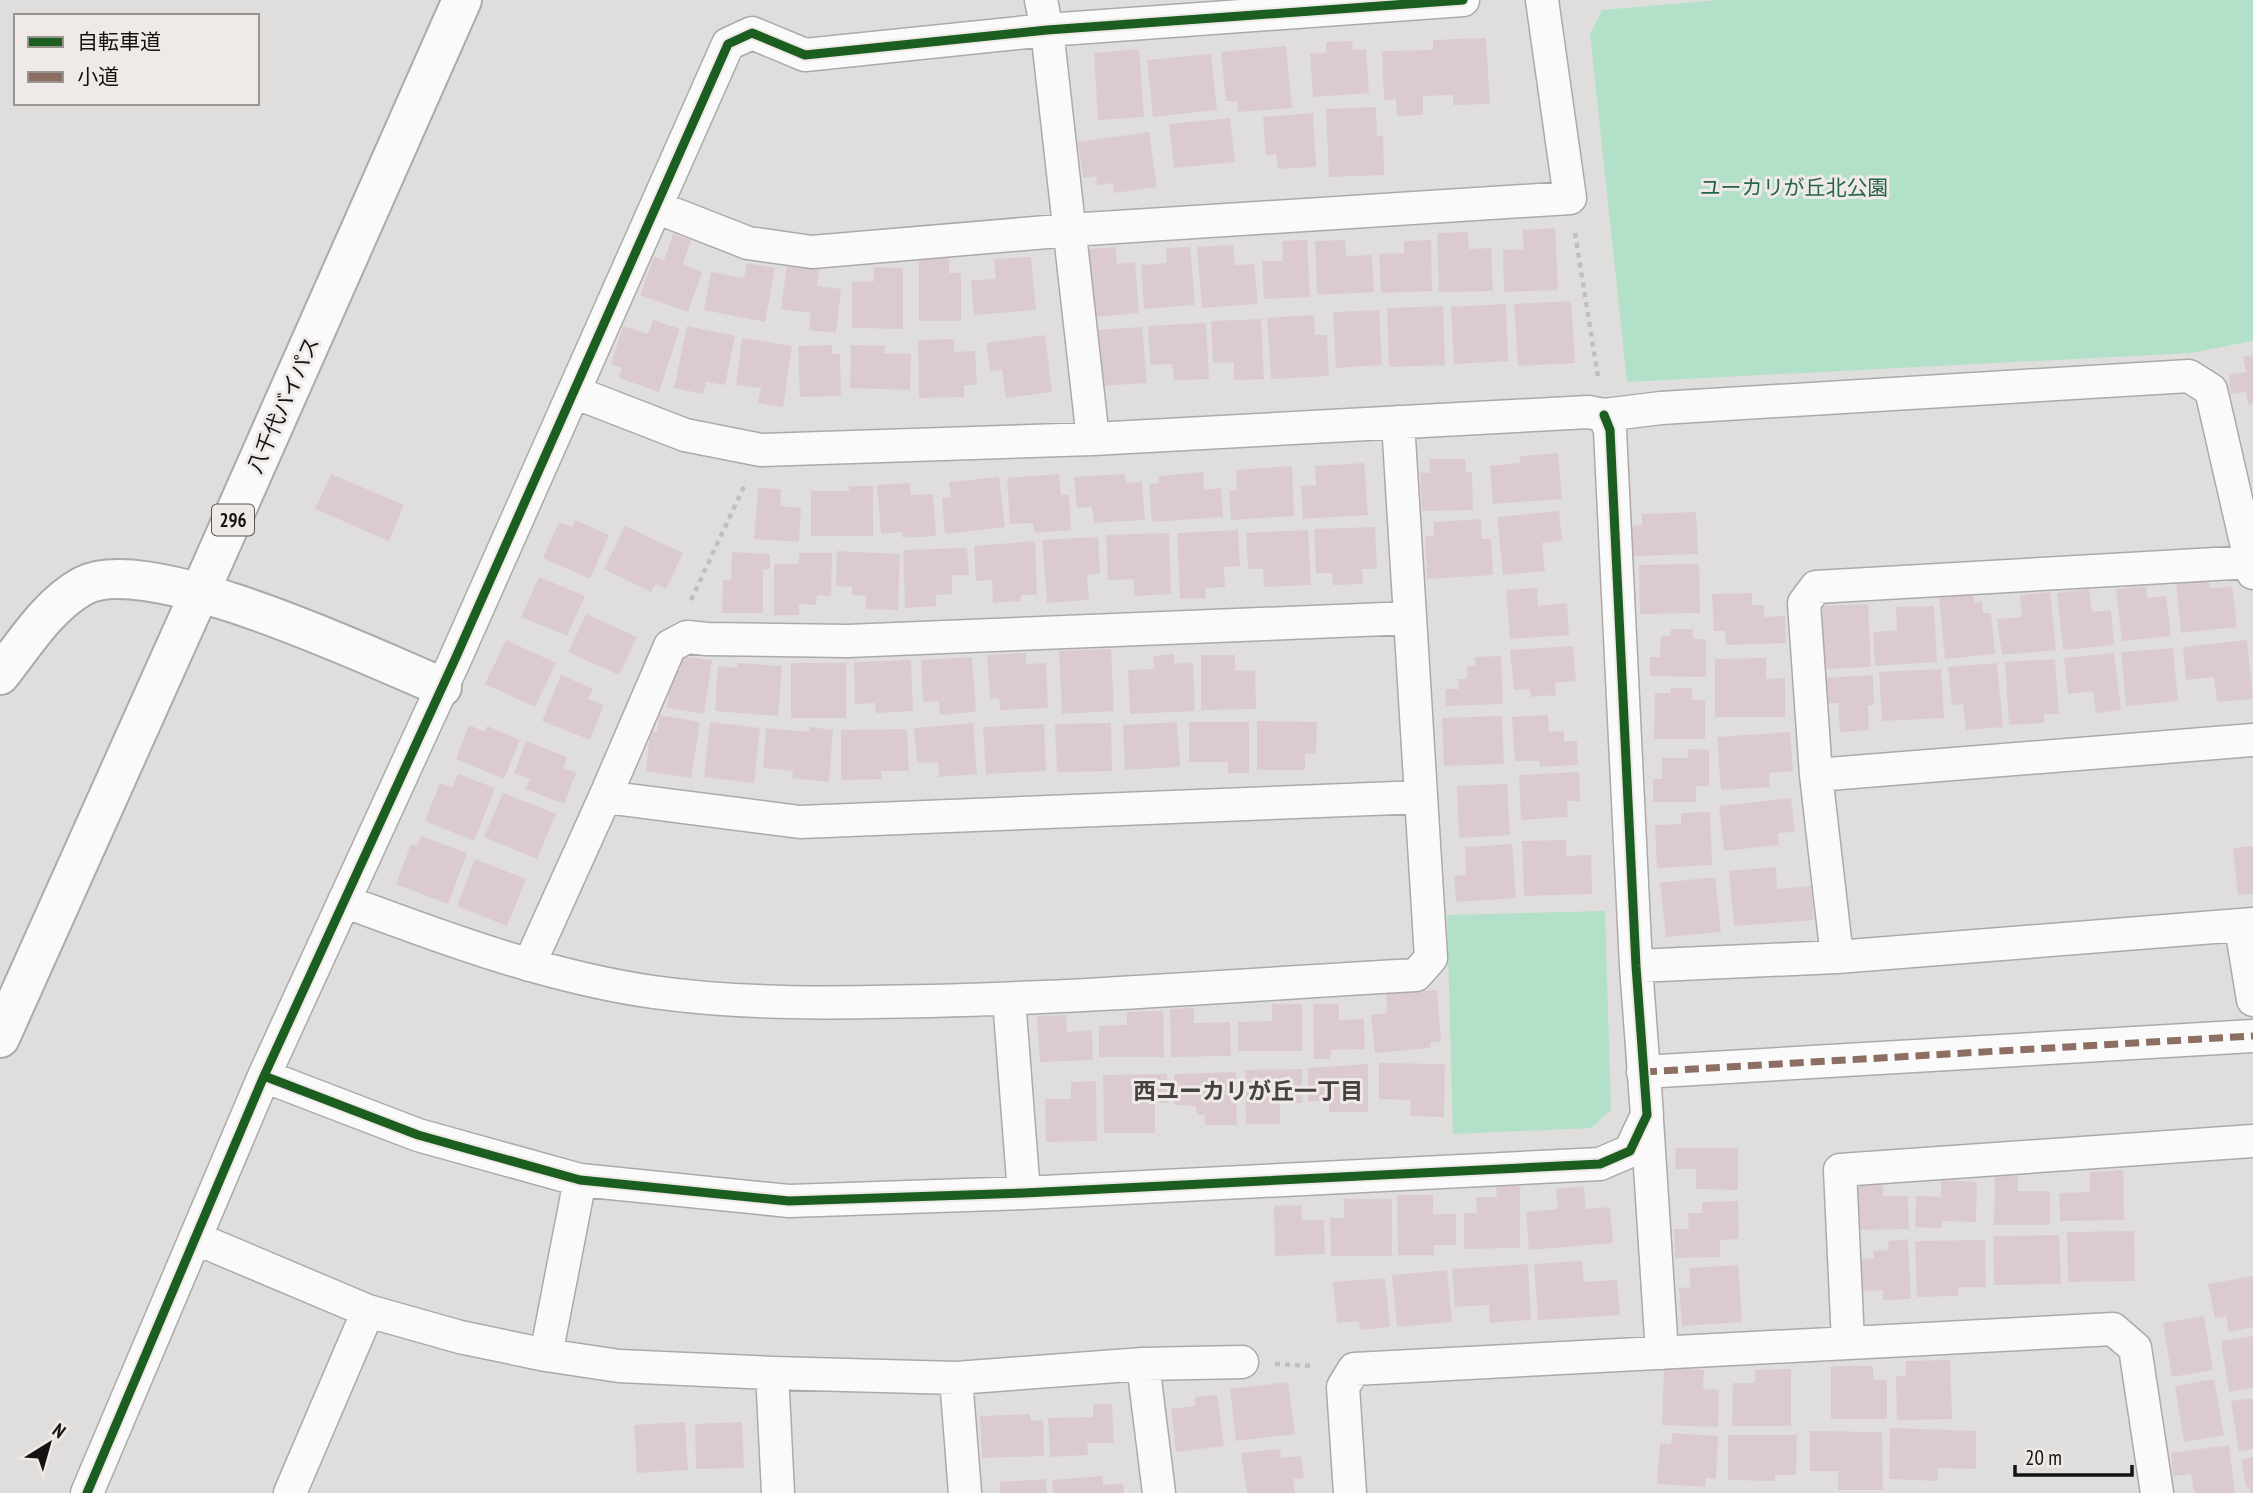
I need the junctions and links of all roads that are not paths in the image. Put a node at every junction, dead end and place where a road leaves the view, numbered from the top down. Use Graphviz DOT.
graph roads {
  1 [pos="462,0"];
  2 [pos="1463,0"];
  3 [pos="1542,0"];
  4 [pos="1195,10"];
  5 [pos="1044,15"];
  6 [pos="656,207"];
  7 [pos="1070,230"];
  8 [pos="574,392"];
  9 [pos="1604,415"];
  10 [pos="1398,422"];
  11 [pos="1093,439"];
  12 [pos="2252,568"];
  13 [pos="200,592"];
  14 [pos="1410,618"];
  15 [pos="0,676"];
  16 [pos="442,687"];
  17 [pos="2253,740"];
  18 [pos="1816,775"];
  19 [pos="605,797"];
  20 [pos="1421,797"];
  21 [pos="344,901"];
  22 [pos="2247,925"];
  23 [pos="1838,957"];
  24 [pos="529,965"];
  25 [pos="1636,966"];
  26 [pos="1009,999"];
  27 [pos="2253,1000"];
  28 [pos="2253,1036"];
  29 [pos="0,1038"];
  30 [pos="1643,1072"];
  31 [pos="264,1076"];
  32 [pos="1647,1115"];
  33 [pos="2253,1141"];
  34 [pos="580,1180"];
  35 [pos="1024,1193"];
  36 [pos="195,1238"];
  37 [pos="368,1311"];
  38 [pos="1848,1342"];
  39 [pos="1662,1353"];
  40 [pos="546,1355"];
  41 [pos="1242,1362"];
  42 [pos="1143,1364"];
  43 [pos="772,1373"];
  44 [pos="956,1378"];
  45 [pos="87,1493"];
  46 [pos="290,1493"];
  47 [pos="778,1493"];
  48 [pos="965,1493"];
  49 [pos="1159,1493"];
  50 [pos="1349,1493"];
  51 [pos="2157,1493"];
  1 -- 13 [label="main road, 八千代バイパス / 296"];
  2 -- 4 [label="street"];
  3 -- 7 [label="street"];
  4 -- 5 [label="street"];
  5 -- 6 [label="street"];
  5 -- 7 [label="street"];
  6 -- 7 [label="street"];
  6 -- 8 [label="street"];
  7 -- 11 [label="street"];
  8 -- 11 [label="street"];
  8 -- 16 [label="street"];
  9 -- 10 [label="street"];
  9 -- 12 [label="street"];
  9 -- 25 [label="street"];
  10 -- 11 [label="street"];
  10 -- 14 [label="street"];
  12 -- 18 [label="street"];
  13 -- 15 [label="main road"];
  13 -- 16 [label="main road"];
  13 -- 29 [label="main road, 八千代バイパス / 296"];
  14 -- 19 [label="street"];
  14 -- 20 [label="street"];
  16 -- 21 [label="street"];
  17 -- 18 [label="street"];
  18 -- 23 [label="street"];
  19 -- 20 [label="street"];
  19 -- 24 [label="street"];
  20 -- 26 [label="street"];
  21 -- 24 [label="street"];
  21 -- 31 [label="street"];
  22 -- 23 [label="street"];
  22 -- 27 [label="street"];
  23 -- 25 [label="street"];
  24 -- 26 [label="street"];
  25 -- 30 [label="street"];
  26 -- 35 [label="street"];
  28 -- 30 [label="street"];
  30 -- 32 [label="street"];
  31 -- 34 [label="street"];
  31 -- 36 [label="street"];
  32 -- 35 [label="street"];
  32 -- 39 [label="street"];
  33 -- 38 [label="street"];
  34 -- 35 [label="street"];
  34 -- 40 [label="street"];
  36 -- 37 [label="street"];
  36 -- 45 [label="street"];
  37 -- 40 [label="street"];
  37 -- 46 [label="street"];
  38 -- 39 [label="street"];
  38 -- 51 [label="street"];
  39 -- 50 [label="street"];
  40 -- 43 [label="street"];
  41 -- 42 [label="street"];
  42 -- 44 [label="street"];
  42 -- 49 [label="street"];
  43 -- 44 [label="street"];
  43 -- 47 [label="street"];
  44 -- 48 [label="street"];
}
